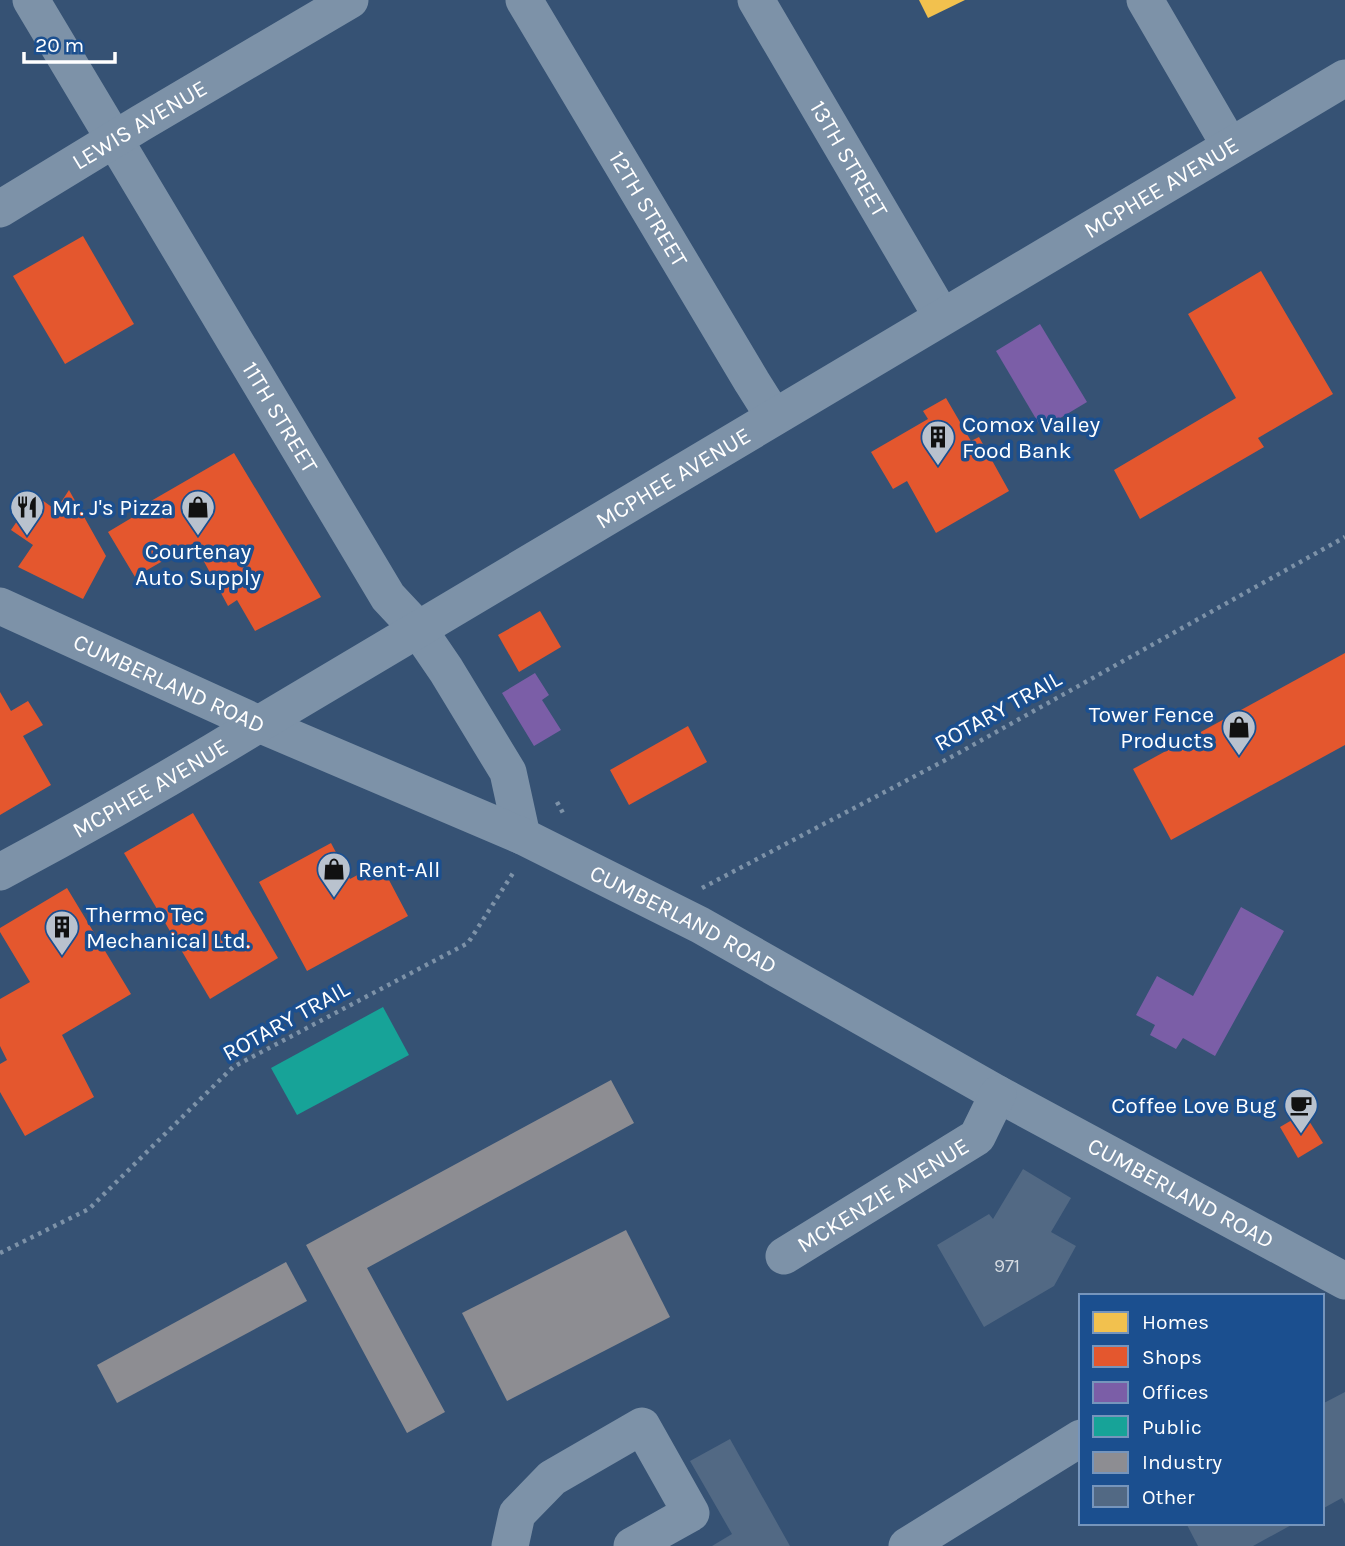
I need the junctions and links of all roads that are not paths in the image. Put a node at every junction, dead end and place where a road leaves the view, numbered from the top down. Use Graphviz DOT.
graph roads {
  1 [pos="32,0"];
  2 [pos="350,0"];
  3 [pos="524,0"];
  4 [pos="756,0"];
  5 [pos="1145,0"];
  6 [pos="1345,78"];
  7 [pos="114,140"];
  8 [pos="1230,146"];
  9 [pos="0,209"];
  10 [pos="942,317"];
  11 [pos="775,417"];
  12 [pos="0,606"];
  13 [pos="418,629"];
  14 [pos="259,724"];
  15 [pos="519,852"];
  16 [pos="0,872"];
  17 [pos="998,1094"];
  18 [pos="784,1256"];
  19 [pos="1336,1283"];
  20 [pos="1079,1439"];
  21 [pos="510,1546"];
  22 [pos="632,1546"];
  23 [pos="907,1546"];
  1 -- 7 [label="street, 11TH STREET"];
  2 -- 7 [label="street, LEWIS AVENUE"];
  3 -- 11 [label="street, 12TH STREET"];
  4 -- 10 [label="street, 13TH STREET"];
  5 -- 8 [label="street"];
  6 -- 8 [label="street, MCPHEE AVENUE"];
  7 -- 9 [label="street, LEWIS AVENUE"];
  7 -- 13 [label="street, 11TH STREET"];
  8 -- 10 [label="street, MCPHEE AVENUE"];
  10 -- 11 [label="street, MCPHEE AVENUE"];
  11 -- 13 [label="street, MCPHEE AVENUE"];
  12 -- 14 [label="street, CUMBERLAND ROAD"];
  13 -- 14 [label="street, MCPHEE AVENUE"];
  13 -- 15 [label="street, 11TH STREET"];
  14 -- 15 [label="street, CUMBERLAND ROAD"];
  14 -- 16 [label="street, MCPHEE AVENUE"];
  15 -- 17 [label="street, CUMBERLAND ROAD"];
  17 -- 18 [label="street, MCKENZIE AVENUE"];
  17 -- 19 [label="street, CUMBERLAND ROAD"];
  20 -- 23 [label="street"];
  21 -- 22 [label="street"];
}
